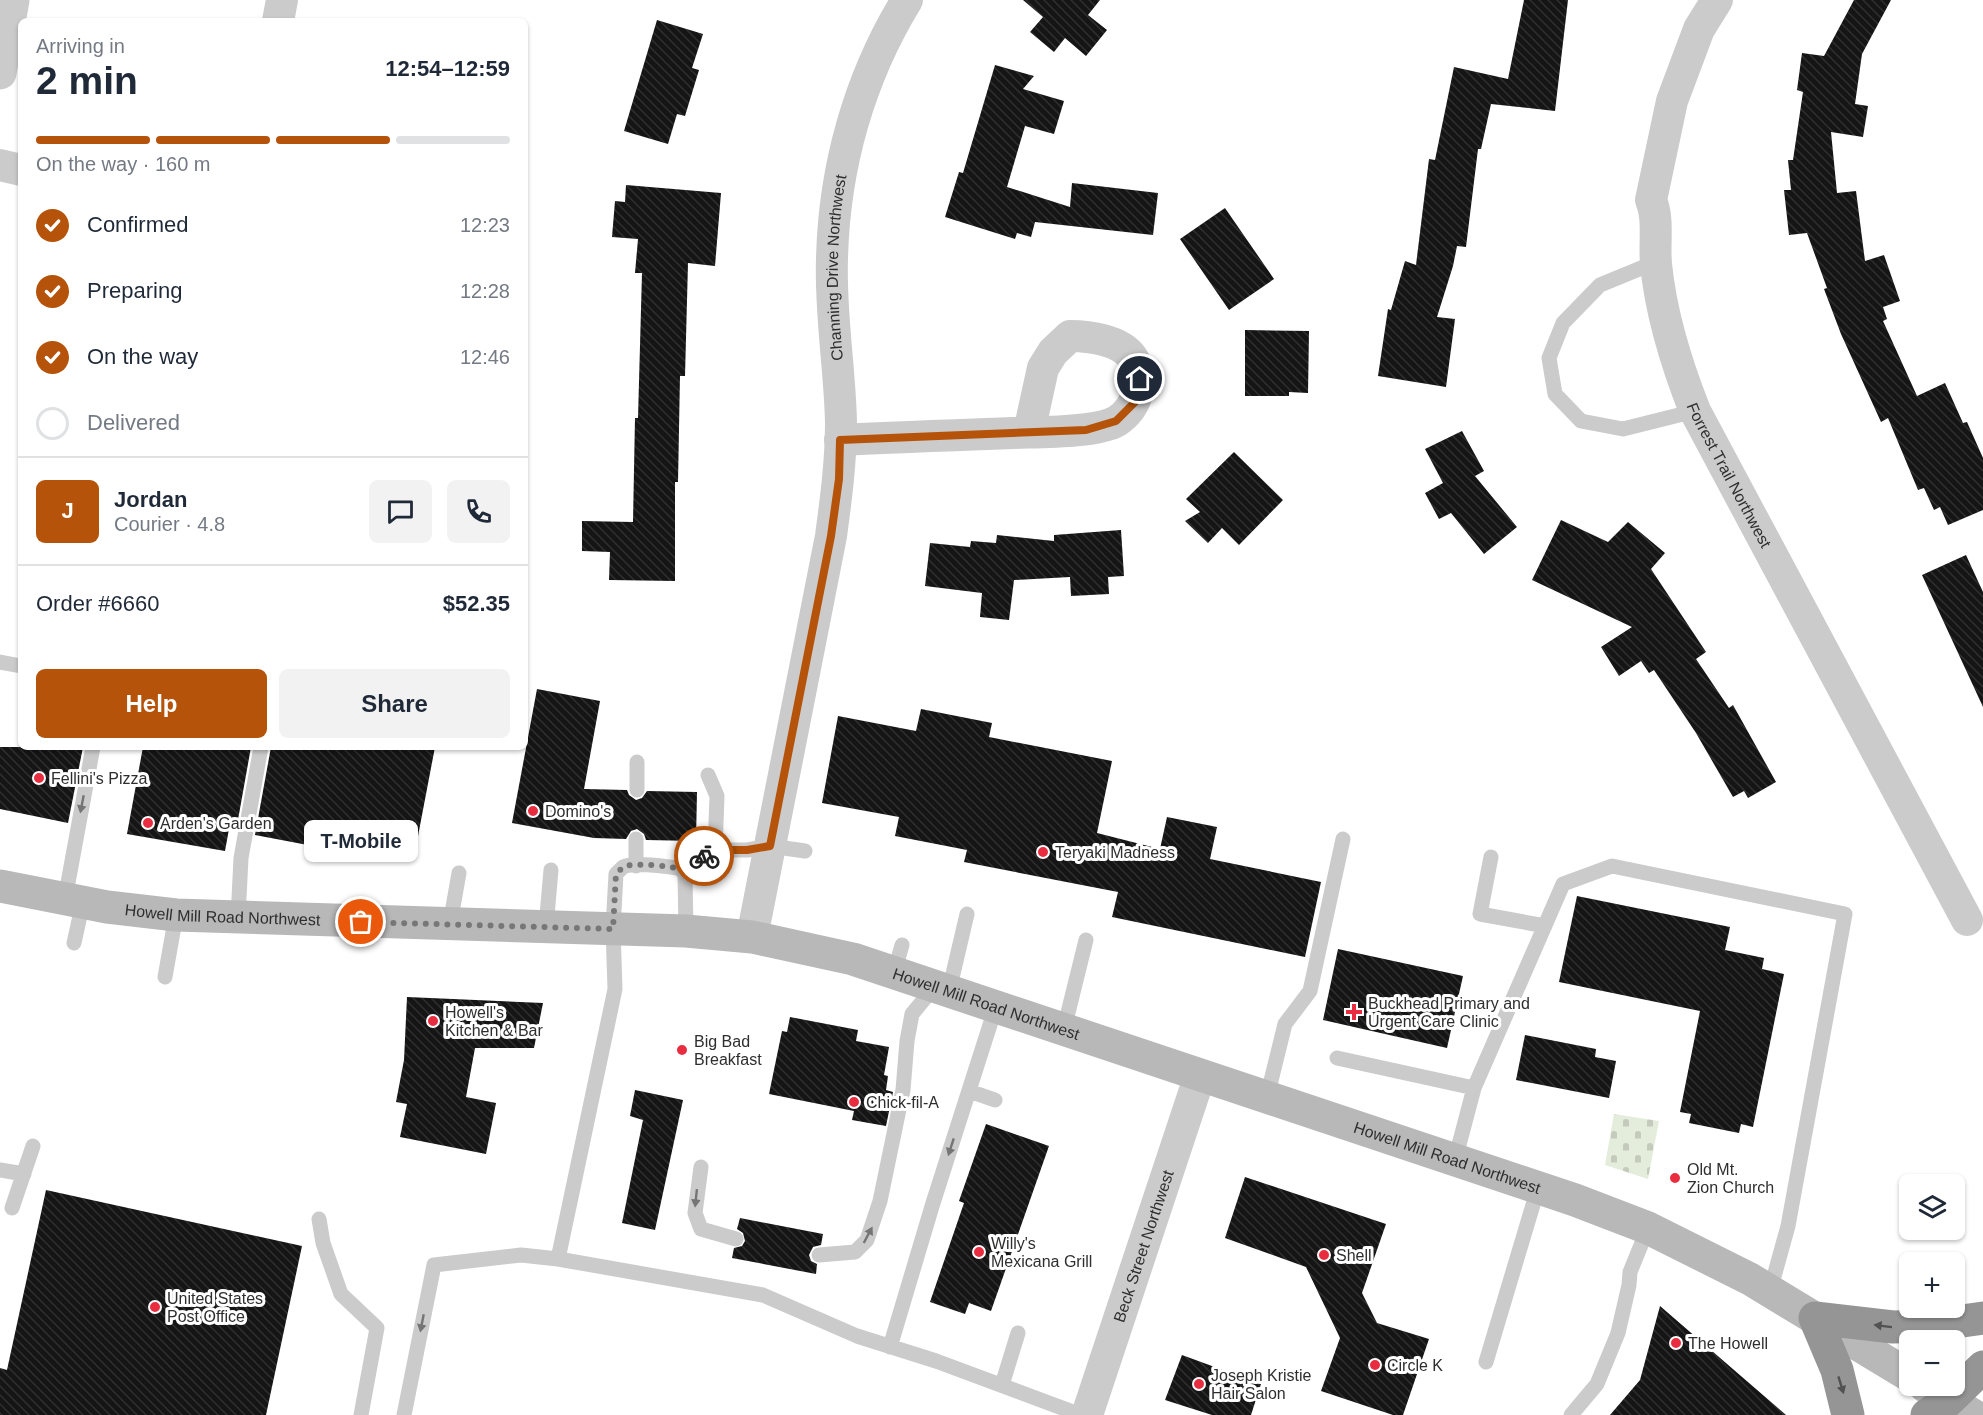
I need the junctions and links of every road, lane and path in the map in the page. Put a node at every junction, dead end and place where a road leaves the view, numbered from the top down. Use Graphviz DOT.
graph roads {
  1 [pos="13,0"];
  2 [pos="282,0"];
  3 [pos="906,0"];
  4 [pos="1717,0"];
  5 [pos="279,18"];
  6 [pos="0,73"];
  7 [pos="0,165"];
  8 [pos="18,169"];
  9 [pos="1656,262"];
  10 [pos="1695,411"];
  11 [pos="1029,432"];
  12 [pos="840,440"];
  13 [pos="0,662"];
  14 [pos="18,665"];
  15 [pos="93,750"];
  16 [pos="260,750"];
  17 [pos="637,762"];
  18 [pos="708,775"];
  19 [pos="637,790"];
  20 [pos="1343,838"];
  21 [pos="636,839"];
  22 [pos="770,846"];
  23 [pos="715,850"];
  24 [pos="805,851"];
  25 [pos="1491,857"];
  26 [pos="636,866"];
  27 [pos="681,869"];
  28 [pos="551,870"];
  29 [pos="459,873"];
  30 [pos="0,886"];
  31 [pos="74,901"];
  32 [pos="967,914"];
  33 [pos="176,915"];
  34 [pos="238,918"];
  35 [pos="1966,920"];
  36 [pos="450,924"];
  37 [pos="1545,926"];
  38 [pos="546,927"];
  39 [pos="613,929"];
  40 [pos="686,931"];
  41 [pos="752,937"];
  42 [pos="1086,940"];
  43 [pos="74,943"];
  44 [pos="165,977"];
  45 [pos="942,988"];
  46 [pos="996,1006"];
  47 [pos="1064,1029"];
  48 [pos="1337,1058"];
  49 [pos="1200,1075"];
  50 [pos="1474,1088"];
  51 [pos="969,1091"];
  52 [pos="1267,1097"];
  53 [pos="995,1100"];
  54 [pos="33,1146"];
  55 [pos="1455,1160"];
  56 [pos="701,1167"];
  57 [pos="0,1170"];
  58 [pos="24,1174"];
  59 [pos="1538,1188"];
  60 [pos="12,1208"];
  61 [pos="319,1219"];
  62 [pos="1648,1228"];
  63 [pos="736,1239"];
  64 [pos="819,1255"];
  65 [pos="558,1259"];
  66 [pos="1770,1291"];
  67 [pos="1815,1318"];
  68 [pos="1983,1318"];
  69 [pos="1018,1333"];
  70 [pos="890,1347"];
  71 [pos="1486,1362"];
  72 [pos="1983,1367"];
  73 [pos="1899,1369"];
  74 [pos="1002,1385"];
  75 [pos="1943,1404"];
  76 [pos="361,1415"];
  77 [pos="404,1415"];
  78 [pos="1081,1415"];
  79 [pos="1087,1415"];
  80 [pos="1571,1415"];
  81 [pos="1848,1415"];
  1 -- 6 [label="street"];
  2 -- 5 [label="street"];
  3 -- 12 [label="street, Channing Drive Northwest"];
  4 -- 9 [label="street, Forrest Trail Northwest"];
  7 -- 8 [label="street"];
  9 -- 10 [label="street, Forrest Trail Northwest"];
  9 -- 10 [label="lane"];
  10 -- 35 [label="street, Forrest Trail Northwest"];
  11 -- 12 [label="street"];
  12 -- 22 [label="street, Channing Drive Northwest"];
  13 -- 14 [label="lane"];
  15 -- 31 [label="lane, one-way"];
  16 -- 34 [label="lane"];
  17 -- 19 [label="lane"];
  18 -- 23 [label="lane"];
  20 -- 52 [label="lane"];
  21 -- 26 [label="lane"];
  22 -- 23 [label="lane"];
  22 -- 24 [label="lane"];
  22 -- 41 [label="street, Channing Drive Northwest"];
  23 -- 27 [label="lane"];
  25 -- 37 [label="lane"];
  26 -- 27 [label="lane"];
  26 -- 39 [label="lane"];
  27 -- 40 [label="lane"];
  28 -- 38 [label="lane"];
  29 -- 36 [label="lane"];
  30 -- 31 [label="main road, Howell Mill Road Northwest"];
  31 -- 33 [label="main road, Howell Mill Road Northwest"];
  31 -- 43 [label="lane"];
  32 -- 45 [label="lane"];
  33 -- 34 [label="main road, Howell Mill Road Northwest"];
  33 -- 44 [label="lane"];
  34 -- 36 [label="main road, Howell Mill Road Northwest"];
  36 -- 38 [label="main road, Howell Mill Road Northwest"];
  37 -- 50 [label="lane"];
  37 -- 66 [label="lane"];
  38 -- 39 [label="main road, Howell Mill Road Northwest"];
  39 -- 40 [label="main road, Howell Mill Road Northwest"];
  39 -- 65 [label="lane"];
  40 -- 41 [label="main road, Howell Mill Road Northwest"];
  41 -- 45 [label="main road, Howell Mill Road Northwest"];
  42 -- 47 [label="lane"];
  45 -- 46 [label="main road, Howell Mill Road Northwest"];
  64 -- 45 [label="lane, one-way"];
  46 -- 47 [label="main road, Howell Mill Road Northwest"];
  46 -- 51 [label="lane"];
  47 -- 49 [label="main road, Howell Mill Road Northwest"];
  48 -- 50 [label="lane"];
  49 -- 52 [label="main road, Howell Mill Road Northwest"];
  49 -- 79 [label="street, Beck Street Northwest"];
  50 -- 55 [label="lane"];
  51 -- 53 [label="lane"];
  51 -- 70 [label="lane, one-way"];
  52 -- 55 [label="main road, Howell Mill Road Northwest"];
  54 -- 58 [label="lane"];
  55 -- 59 [label="main road, Howell Mill Road Northwest"];
  56 -- 63 [label="lane, one-way"];
  57 -- 58 [label="lane"];
  58 -- 60 [label="lane"];
  59 -- 62 [label="main road, Howell Mill Road Northwest"];
  59 -- 71 [label="lane"];
  61 -- 76 [label="lane"];
  62 -- 66 [label="main road, Howell Mill Road Northwest"];
  62 -- 80 [label="lane"];
  65 -- 70 [label="lane"];
  65 -- 77 [label="lane, one-way"];
  66 -- 67 [label="main road, Howell Mill Road Northwest"];
  68 -- 67 [label="highway, one-way"];
  67 -- 73 [label="main road, Howell Mill Road Northwest"];
  67 -- 81 [label="highway, one-way"];
  69 -- 74 [label="lane"];
  70 -- 74 [label="lane"];
  72 -- 75 [label="highway"];
  74 -- 78 [label="lane"];
}
